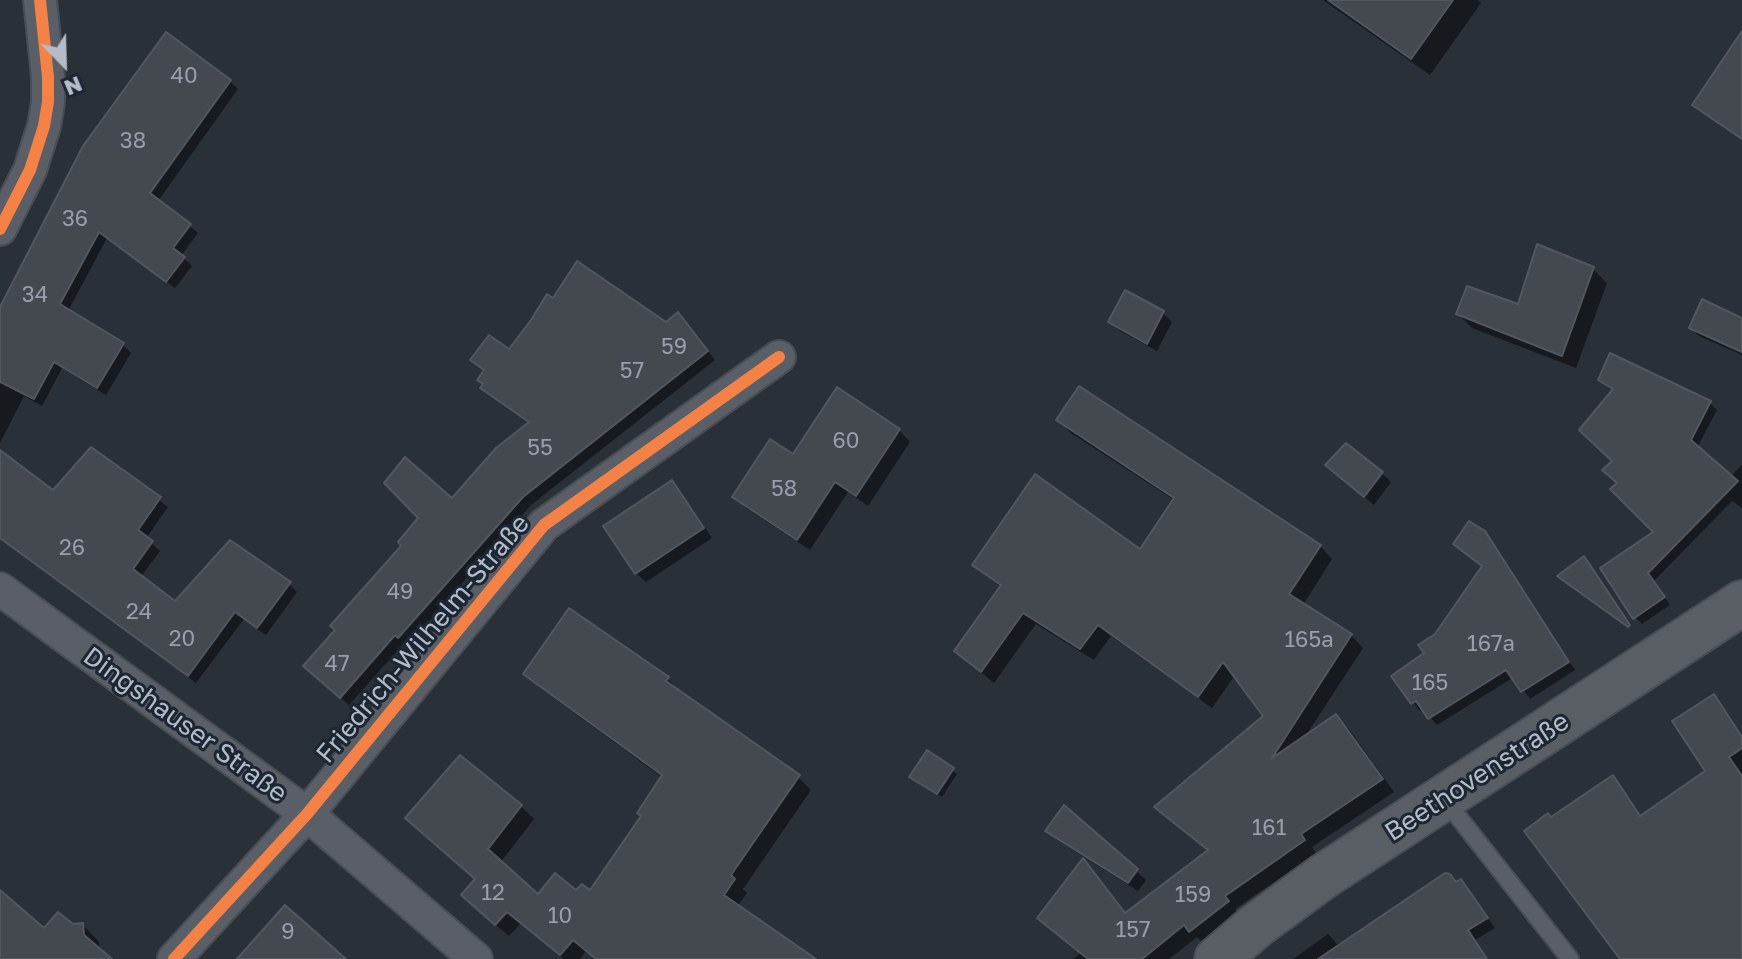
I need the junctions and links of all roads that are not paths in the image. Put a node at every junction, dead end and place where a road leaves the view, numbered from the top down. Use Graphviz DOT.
graph roads {
  1 [pos="40,0"];
  2 [pos="0,229"];
  3 [pos="779,357"];
  4 [pos="0,589"];
  5 [pos="1742,603"];
  6 [pos="1444,799"];
  7 [pos="307,814"];
  8 [pos="174,959"];
  9 [pos="476,959"];
  10 [pos="1217,959"];
  11 [pos="1570,959"];
  1 -- 2 [label="street"];
  3 -- 7 [label="street, Friedrich-Wilhelm-Straße"];
  4 -- 7 [label="street, Dingshauser Straße"];
  5 -- 6 [label="main road, Beethovenstraße"];
  6 -- 10 [label="main road, Beethovenstraße"];
  6 -- 11 [label="lane"];
  7 -- 8 [label="street, Friedrich-Wilhelm-Straße"];
  7 -- 9 [label="street, Dingshauser Straße"];
}
